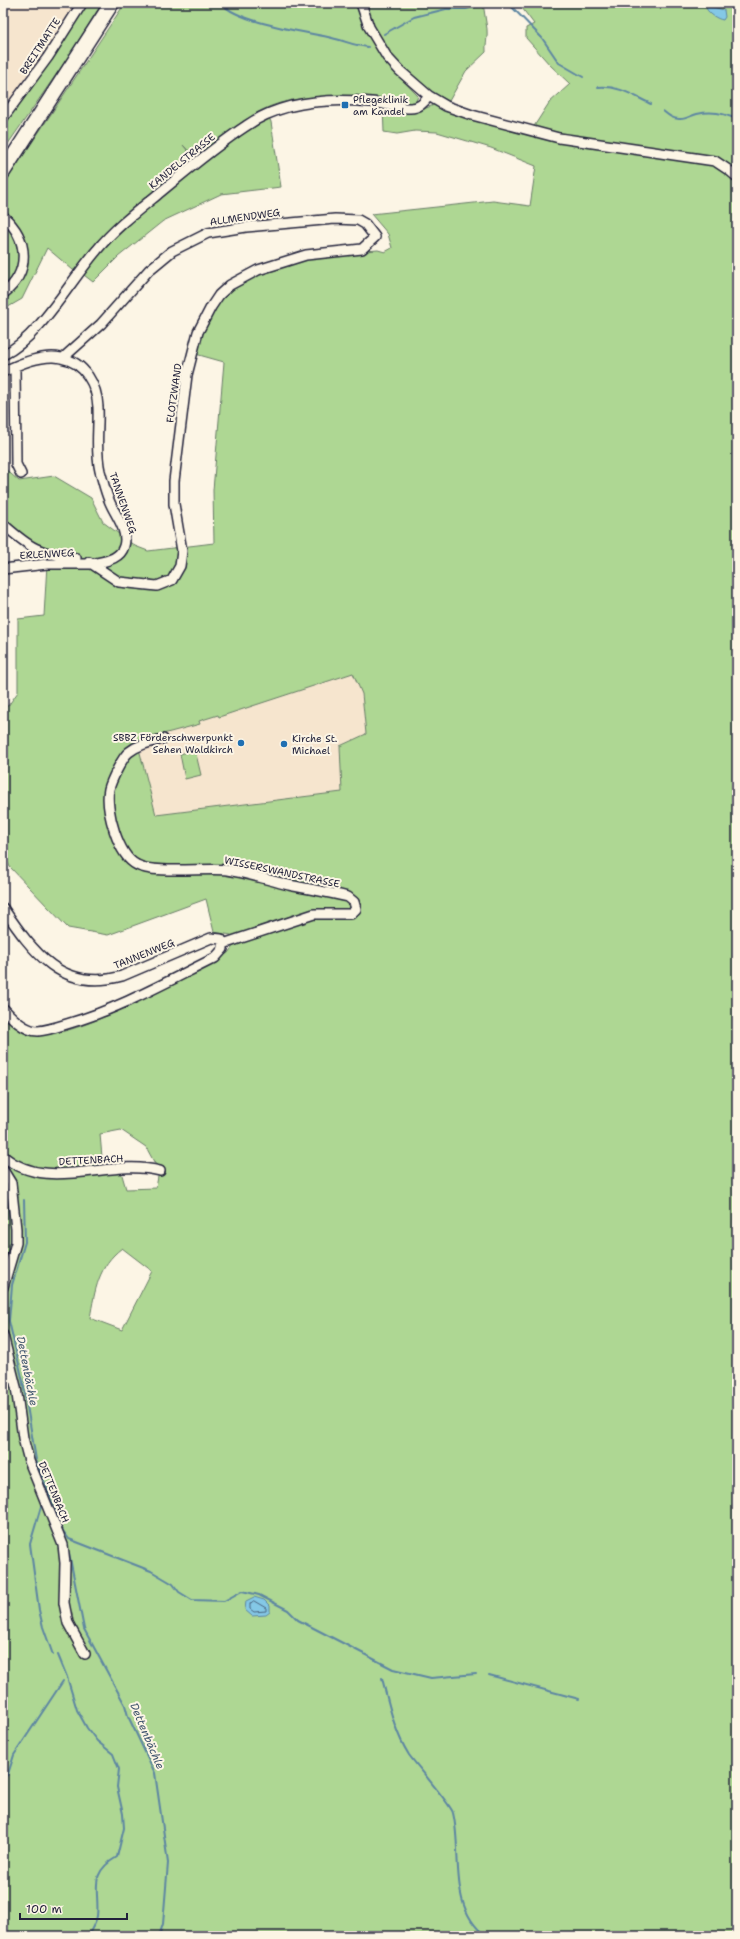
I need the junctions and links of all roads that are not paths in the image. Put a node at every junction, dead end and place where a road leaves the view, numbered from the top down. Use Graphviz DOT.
graph roads {
  1 [pos="112,3"];
  2 [pos="361,3"];
  3 [pos="81,5"];
  4 [pos="429,96"];
  5 [pos="3,118"];
  6 [pos="3,172"];
  7 [pos="737,178"];
  8 [pos="3,216"];
  9 [pos="375,237"];
  10 [pos="3,294"];
  11 [pos="3,355"];
  12 [pos="63,358"];
  13 [pos="15,367"];
  14 [pos="3,372"];
  15 [pos="21,474"];
  16 [pos="3,524"];
  17 [pos="92,564"];
  18 [pos="3,569"];
  19 [pos="163,739"];
  20 [pos="3,908"];
  21 [pos="223,944"];
  22 [pos="3,1008"];
  23 [pos="3,1156"];
  24 [pos="3,1170"];
  25 [pos="160,1171"];
  26 [pos="3,1287"];
  27 [pos="3,1335"];
  28 [pos="85,1654"];
  1 -- 6 [label="highway"];
  2 -- 4 [label="street"];
  3 -- 5 [label="street, BREITMATTE"];
  4 -- 7 [label="street"];
  4 -- 11 [label="street, KANDELSTRASSE"];
  8 -- 10 [label="street"];
  9 -- 12 [label="street, ALLMENDWEG"];
  9 -- 17 [label="street, FLOTZWAND"];
  12 -- 13 [label="street"];
  12 -- 17 [label="street, TANNENWEG"];
  13 -- 14 [label="street"];
  13 -- 15 [label="street"];
  16 -- 17 [label="street"];
  17 -- 18 [label="street, ERLENWEG"];
  19 -- 21 [label="street, WISSERSWANDSTRASSE"];
  20 -- 21 [label="street, TANNENWEG"];
  21 -- 22 [label="street"];
  23 -- 25 [label="street, DETTENBACH"];
  24 -- 26 [label="street"];
  27 -- 28 [label="street, DETTENBACH"];
}
